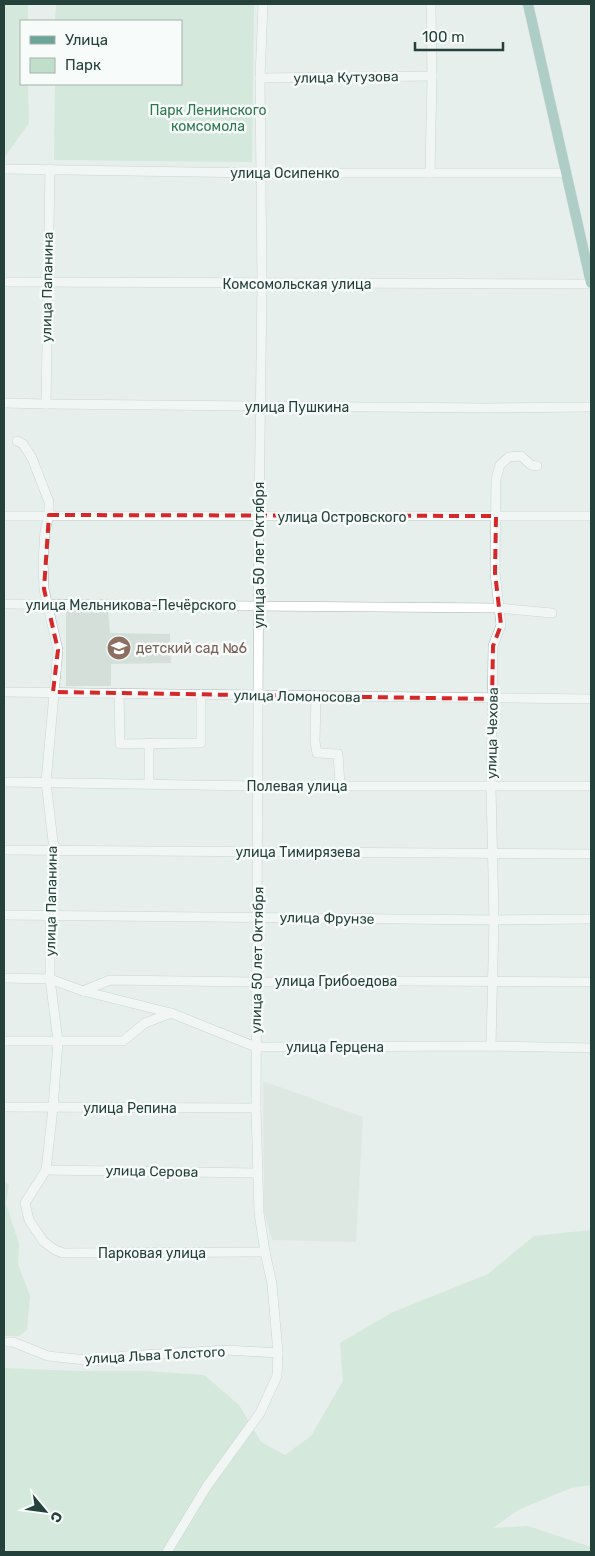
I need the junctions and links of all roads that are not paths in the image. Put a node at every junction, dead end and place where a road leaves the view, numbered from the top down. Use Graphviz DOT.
graph roads {
  1 [pos="263,4"];
  2 [pos="431,4"];
  3 [pos="528,4"];
  4 [pos="432,76"];
  5 [pos="260,78"];
  6 [pos="4,169"];
  7 [pos="50,169"];
  8 [pos="261,173"];
  9 [pos="430,173"];
  10 [pos="567,173"];
  11 [pos="4,282"];
  12 [pos="47,282"];
  13 [pos="591,283"];
  14 [pos="262,284"];
  15 [pos="4,403"];
  16 [pos="46,404"];
  17 [pos="260,406"];
  18 [pos="591,407"];
  19 [pos="17,441"];
  20 [pos="537,466"];
  21 [pos="49,515"];
  22 [pos="4,516"];
  23 [pos="496,516"];
  24 [pos="591,516"];
  25 [pos="259,517"];
  26 [pos="4,604"];
  27 [pos="48,604"];
  28 [pos="258,606"];
  29 [pos="498,608"];
  30 [pos="552,614"];
  31 [pos="4,692"];
  32 [pos="53,692"];
  33 [pos="119,693"];
  34 [pos="201,694"];
  35 [pos="258,695"];
  36 [pos="316,696"];
  37 [pos="492,698"];
  38 [pos="591,699"];
  39 [pos="149,744"];
  40 [pos="4,782"];
  41 [pos="46,782"];
  42 [pos="149,784"];
  43 [pos="258,786"];
  44 [pos="340,786"];
  45 [pos="591,786"];
  46 [pos="492,787"];
  47 [pos="4,850"];
  48 [pos="54,850"];
  49 [pos="492,852"];
  50 [pos="258,853"];
  51 [pos="591,854"];
  52 [pos="4,915"];
  53 [pos="50,915"];
  54 [pos="258,917"];
  55 [pos="591,919"];
  56 [pos="494,920"];
  57 [pos="4,978"];
  58 [pos="50,979"];
  59 [pos="257,982"];
  60 [pos="492,982"];
  61 [pos="591,982"];
  62 [pos="83,991"];
  63 [pos="171,1013"];
  64 [pos="4,1041"];
  65 [pos="58,1041"];
  66 [pos="491,1046"];
  67 [pos="256,1047"];
  68 [pos="591,1048"];
  69 [pos="4,1107"];
  70 [pos="53,1108"];
  71 [pos="256,1108"];
  72 [pos="46,1170"];
  73 [pos="258,1173"];
  74 [pos="44,1241"];
  75 [pos="264,1252"];
  76 [pos="4,1342"];
  77 [pos="278,1353"];
  78 [pos="167,1552"];
  1 -- 5 [label="street, улица 50 лет Октября"];
  2 -- 4 [label="street"];
  3 -- 10 [label="main road"];
  4 -- 5 [label="street, улица Кутузова"];
  4 -- 9 [label="street"];
  5 -- 8 [label="street, улица 50 лет Октября"];
  6 -- 7 [label="street, улица Осипенко"];
  7 -- 8 [label="street, улица Осипенко"];
  7 -- 12 [label="street, улица Папанина"];
  8 -- 9 [label="street, улица Осипенко"];
  8 -- 14 [label="street, улица 50 лет Октября"];
  9 -- 10 [label="street, улица Осипенко"];
  10 -- 13 [label="main road"];
  11 -- 12 [label="street, Комсомольская улица"];
  12 -- 14 [label="street, Комсомольская улица"];
  12 -- 16 [label="street, улица Папанина"];
  13 -- 14 [label="street, Комсомольская улица"];
  14 -- 17 [label="street, улица 50 лет Октября"];
  15 -- 16 [label="street, улица Пушкина"];
  16 -- 17 [label="street, улица Пушкина"];
  17 -- 18 [label="street, улица Пушкина"];
  17 -- 25 [label="street, улица 50 лет Октября"];
  19 -- 21 [label="street, улица Папанина"];
  20 -- 23 [label="street, улица Чехова"];
  21 -- 22 [label="street, улица Островского"];
  21 -- 25 [label="street, улица Островского"];
  21 -- 27 [label="street, улица Папанина"];
  23 -- 24 [label="street, улица Островского"];
  23 -- 25 [label="street, улица Островского"];
  23 -- 29 [label="street, улица Чехова"];
  25 -- 28 [label="street, улица 50 лет Октября"];
  26 -- 27 [label="street, улица Мельникова-Печёрского"];
  27 -- 28 [label="street, улица Мельникова-Печёрского"];
  27 -- 32 [label="street, улица Папанина"];
  28 -- 29 [label="street, улица Мельникова-Печёрского"];
  28 -- 35 [label="street, улица 50 лет Октября"];
  29 -- 30 [label="street, улица Мельникова-Печёрского"];
  29 -- 37 [label="street, улица Чехова"];
  31 -- 32 [label="street, улица Ломоносова"];
  32 -- 33 [label="street, улица Ломоносова"];
  32 -- 41 [label="street, улица Папанина"];
  33 -- 34 [label="street, улица Ломоносова"];
  33 -- 39 [label="street"];
  34 -- 35 [label="street, улица Ломоносова"];
  34 -- 39 [label="street"];
  35 -- 36 [label="street, улица Ломоносова"];
  35 -- 43 [label="street, улица 50 лет Октября"];
  36 -- 37 [label="street, улица Ломоносова"];
  36 -- 44 [label="street"];
  37 -- 38 [label="street, улица Ломоносова"];
  37 -- 46 [label="street, улица Чехова"];
  39 -- 42 [label="street"];
  40 -- 41 [label="street, Полевая улица"];
  41 -- 42 [label="street, Полевая улица"];
  41 -- 48 [label="street, улица Папанина"];
  42 -- 43 [label="street, Полевая улица"];
  43 -- 44 [label="street, Полевая улица"];
  43 -- 50 [label="street, улица 50 лет Октября"];
  44 -- 46 [label="street, Полевая улица"];
  45 -- 46 [label="street, Полевая улица"];
  46 -- 49 [label="street, улица Чехова"];
  47 -- 48 [label="street, улица Тимирязева"];
  48 -- 50 [label="street, улица Тимирязева"];
  48 -- 53 [label="street, улица Папанина"];
  49 -- 50 [label="street, улица Тимирязева"];
  49 -- 51 [label="street, улица Тимирязева"];
  49 -- 56 [label="street, улица Чехова"];
  50 -- 54 [label="street, улица 50 лет Октября"];
  52 -- 53 [label="street, улица Фрунзе"];
  53 -- 54 [label="street, улица Фрунзе"];
  53 -- 58 [label="street, улица Папанина"];
  54 -- 56 [label="street, улица Фрунзе"];
  54 -- 59 [label="street, улица 50 лет Октября"];
  55 -- 56 [label="street, улица Фрунзе"];
  56 -- 60 [label="street, улица Чехова"];
  57 -- 58 [label="street"];
  58 -- 62 [label="street, улица Герцена"];
  58 -- 65 [label="street, улица Папанина"];
  59 -- 60 [label="street, улица Грибоедова"];
  59 -- 62 [label="street, улица Грибоедова"];
  59 -- 67 [label="street, улица 50 лет Октября"];
  60 -- 61 [label="street, улица Грибоедова"];
  60 -- 66 [label="street, улица Чехова"];
  62 -- 63 [label="street, улица Герцена"];
  63 -- 65 [label="street"];
  63 -- 67 [label="street, улица Герцена"];
  64 -- 65 [label="street"];
  65 -- 70 [label="street, улица Папанина"];
  66 -- 67 [label="street, улица Герцена"];
  66 -- 68 [label="street, улица Герцена"];
  67 -- 71 [label="street, улица 50 лет Октября"];
  69 -- 70 [label="street, улица Репина"];
  70 -- 71 [label="street, улица Репина"];
  70 -- 72 [label="street, улица Папанина"];
  71 -- 73 [label="street, улица 50 лет Октября"];
  72 -- 73 [label="street, улица Серова"];
  72 -- 74 [label="street, улица Папанина"];
  73 -- 75 [label="street, улица 50 лет Октября"];
  74 -- 75 [label="street, Парковая улица"];
  75 -- 77 [label="street, улица 50 лет Октября"];
  76 -- 77 [label="street, улица Льва Толстого"];
  77 -- 78 [label="street, улица 50 лет Октября"];
}
